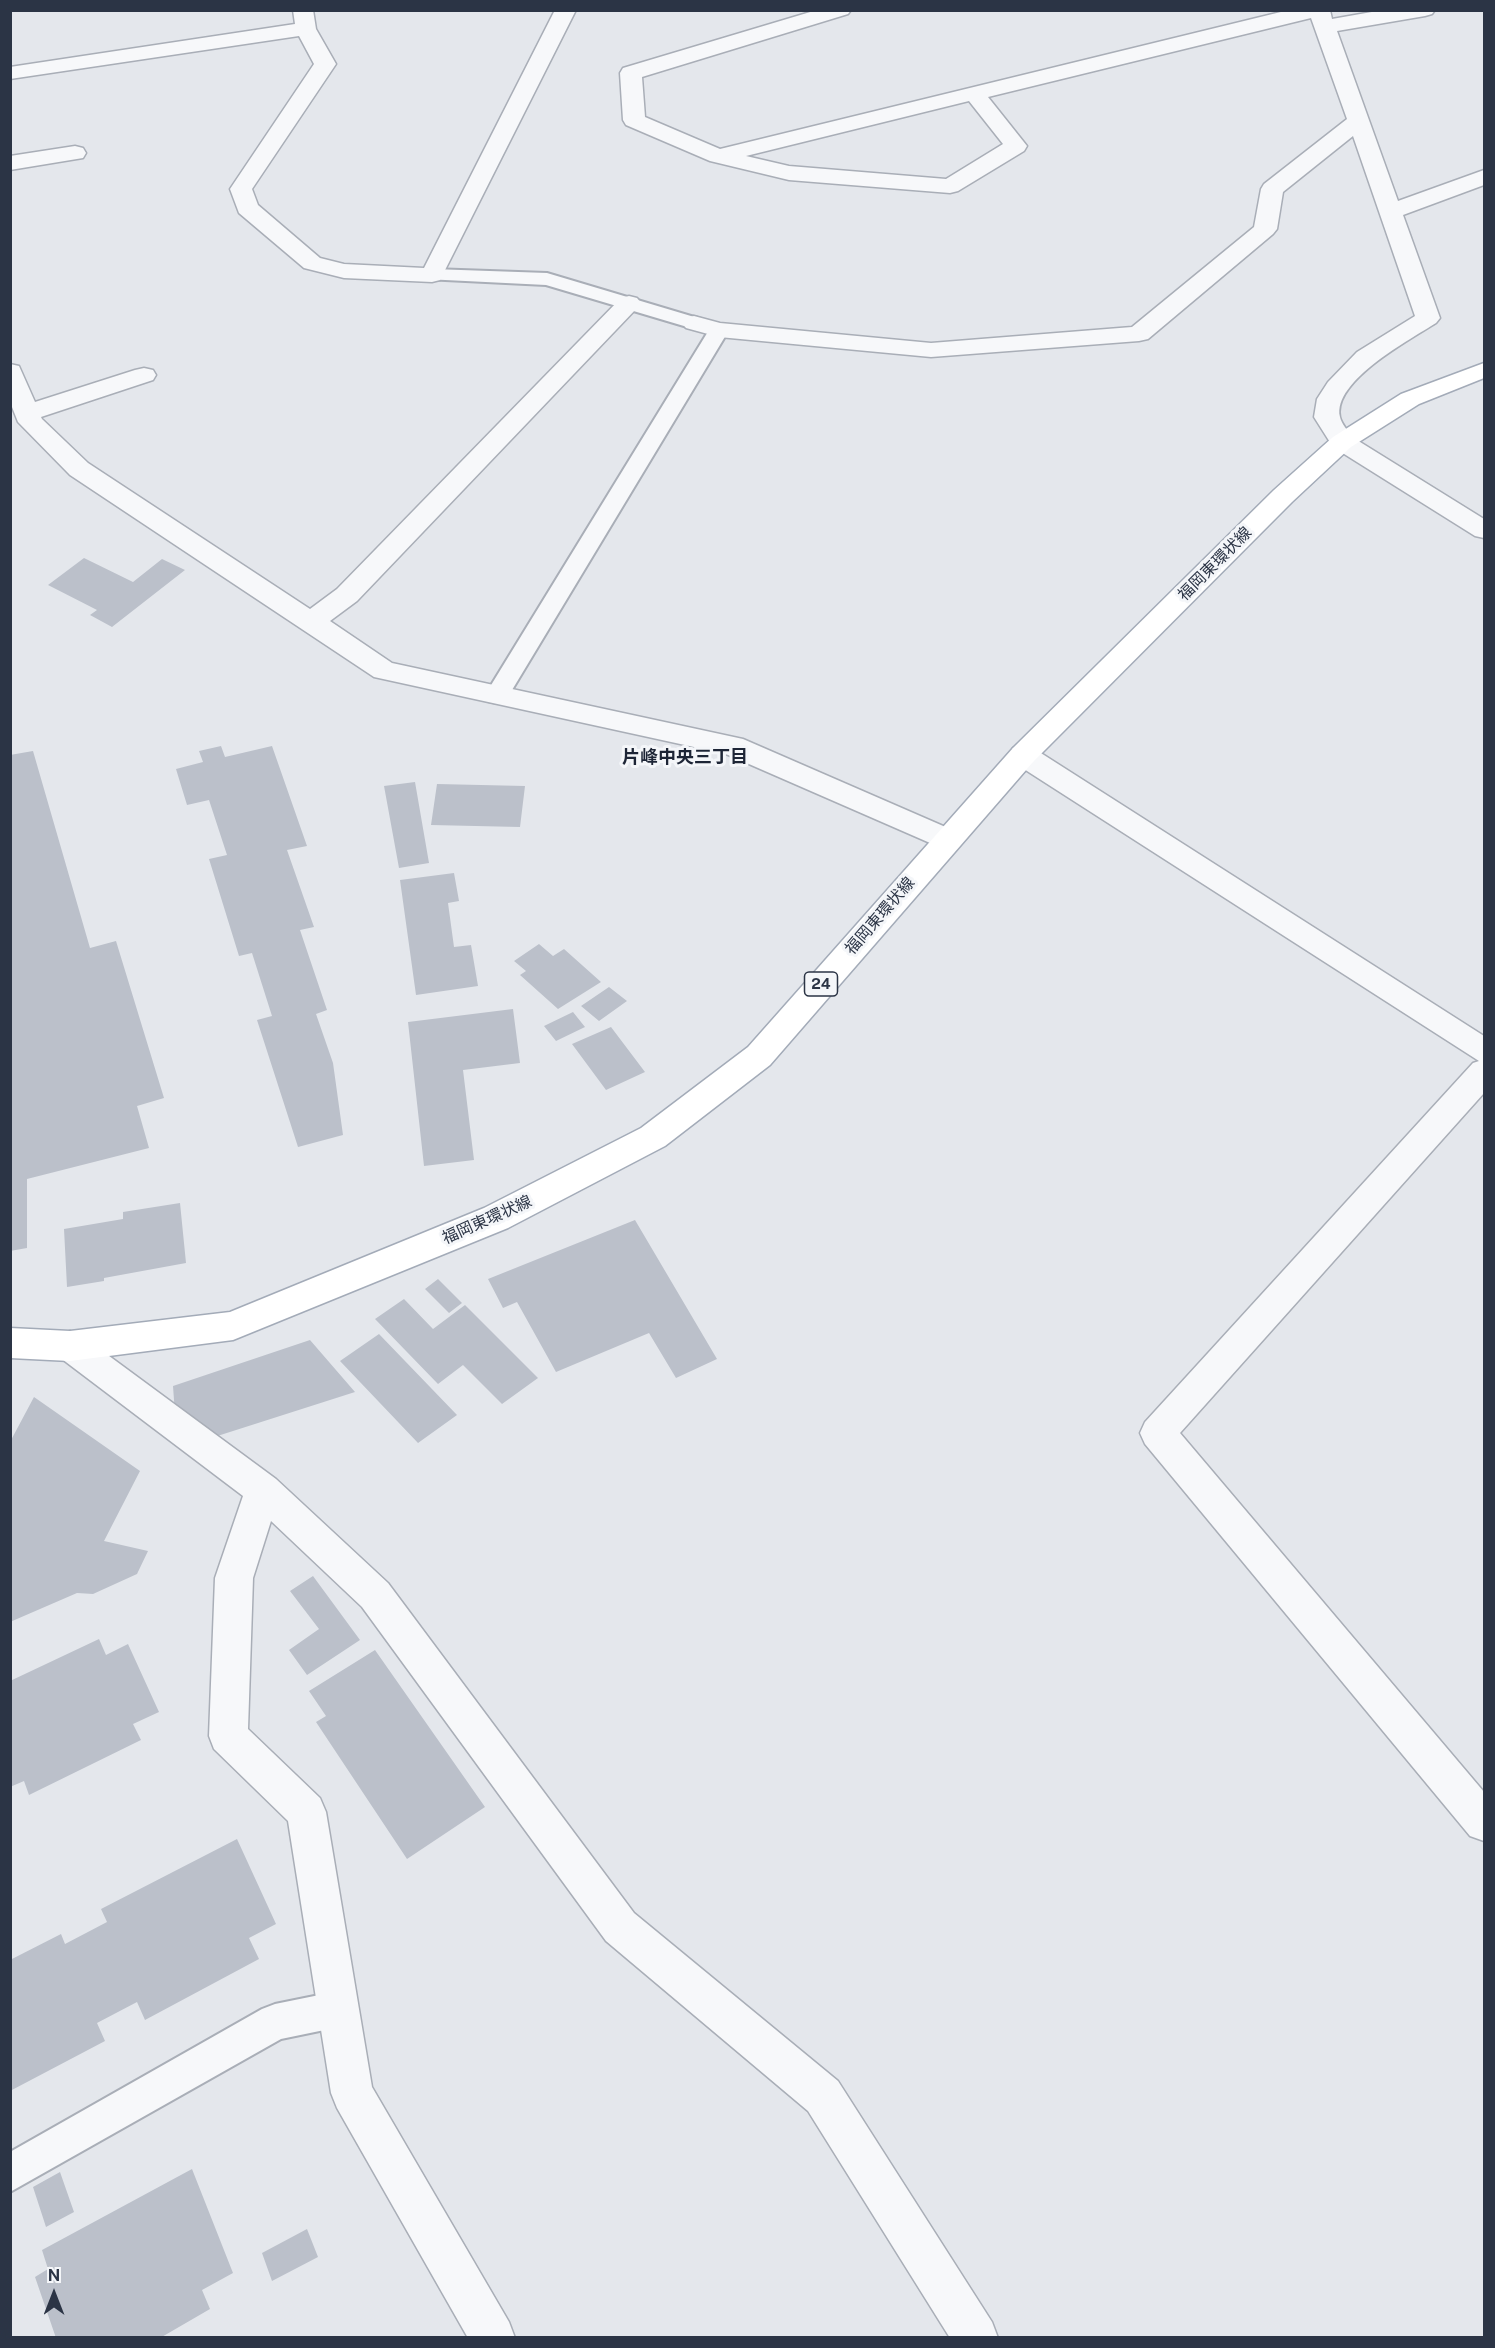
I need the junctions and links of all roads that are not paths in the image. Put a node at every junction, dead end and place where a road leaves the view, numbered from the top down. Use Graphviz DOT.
graph roads {
  1 [pos="566,10"];
  2 [pos="841,10"];
  3 [pos="1425,10"];
  4 [pos="1321,16"];
  5 [pos="304,20"];
  6 [pos="10,73"];
  7 [pos="974,94"];
  8 [pos="1358,121"];
  9 [pos="75,153"];
  10 [pos="718,156"];
  11 [pos="10,163"];
  12 [pos="1485,177"];
  13 [pos="1391,212"];
  14 [pos="432,275"];
  15 [pos="629,303"];
  16 [pos="694,323"];
  17 [pos="719,330"];
  18 [pos="1485,370"];
  19 [pos="10,371"];
  20 [pos="144,375"];
  21 [pos="27,413"];
  22 [pos="1342,442"];
  23 [pos="1485,530"];
  24 [pos="311,622"];
  25 [pos="496,695"];
  26 [pos="1023,756"];
  27 [pos="947,839"];
  28 [pos="1485,1051"];
  29 [pos="1485,1072"];
  30 [pos="10,1343"];
  31 [pos="70,1346"];
  32 [pos="263,1490"];
  33 [pos="1485,1822"];
  34 [pos="339,2009"];
  35 [pos="10,2173"];
  36 [pos="492,2337"];
  37 [pos="976,2337"];
  1 -- 14 [label="street"];
  2 -- 10 [label="street"];
  3 -- 4 [label="street"];
  4 -- 7 [label="street"];
  4 -- 8 [label="street"];
  5 -- 6 [label="street"];
  5 -- 14 [label="street"];
  7 -- 10 [label="street"];
  7 -- 10 [label="street"];
  8 -- 13 [label="street"];
  8 -- 17 [label="street"];
  9 -- 11 [label="street"];
  12 -- 13 [label="street"];
  13 -- 22 [label="street"];
  14 -- 15 [label="lane"];
  15 -- 16 [label="lane"];
  15 -- 24 [label="street"];
  16 -- 17 [label="street"];
  17 -- 25 [label="lane"];
  18 -- 22 [label="main road, 福岡東環状線 / 24"];
  19 -- 21 [label="street"];
  20 -- 21 [label="street"];
  21 -- 24 [label="street"];
  22 -- 23 [label="street"];
  22 -- 26 [label="main road, 福岡東環状線 / 24"];
  24 -- 25 [label="street"];
  25 -- 27 [label="street"];
  26 -- 27 [label="main road, 福岡東環状線 / 24"];
  26 -- 28 [label="street"];
  27 -- 31 [label="main road, 福岡東環状線 / 24"];
  29 -- 33 [label="street"];
  30 -- 31 [label="main road, 福岡東環状線 / 24"];
  31 -- 32 [label="street"];
  32 -- 34 [label="street"];
  32 -- 37 [label="street"];
  34 -- 35 [label="lane"];
  34 -- 36 [label="street"];
}
